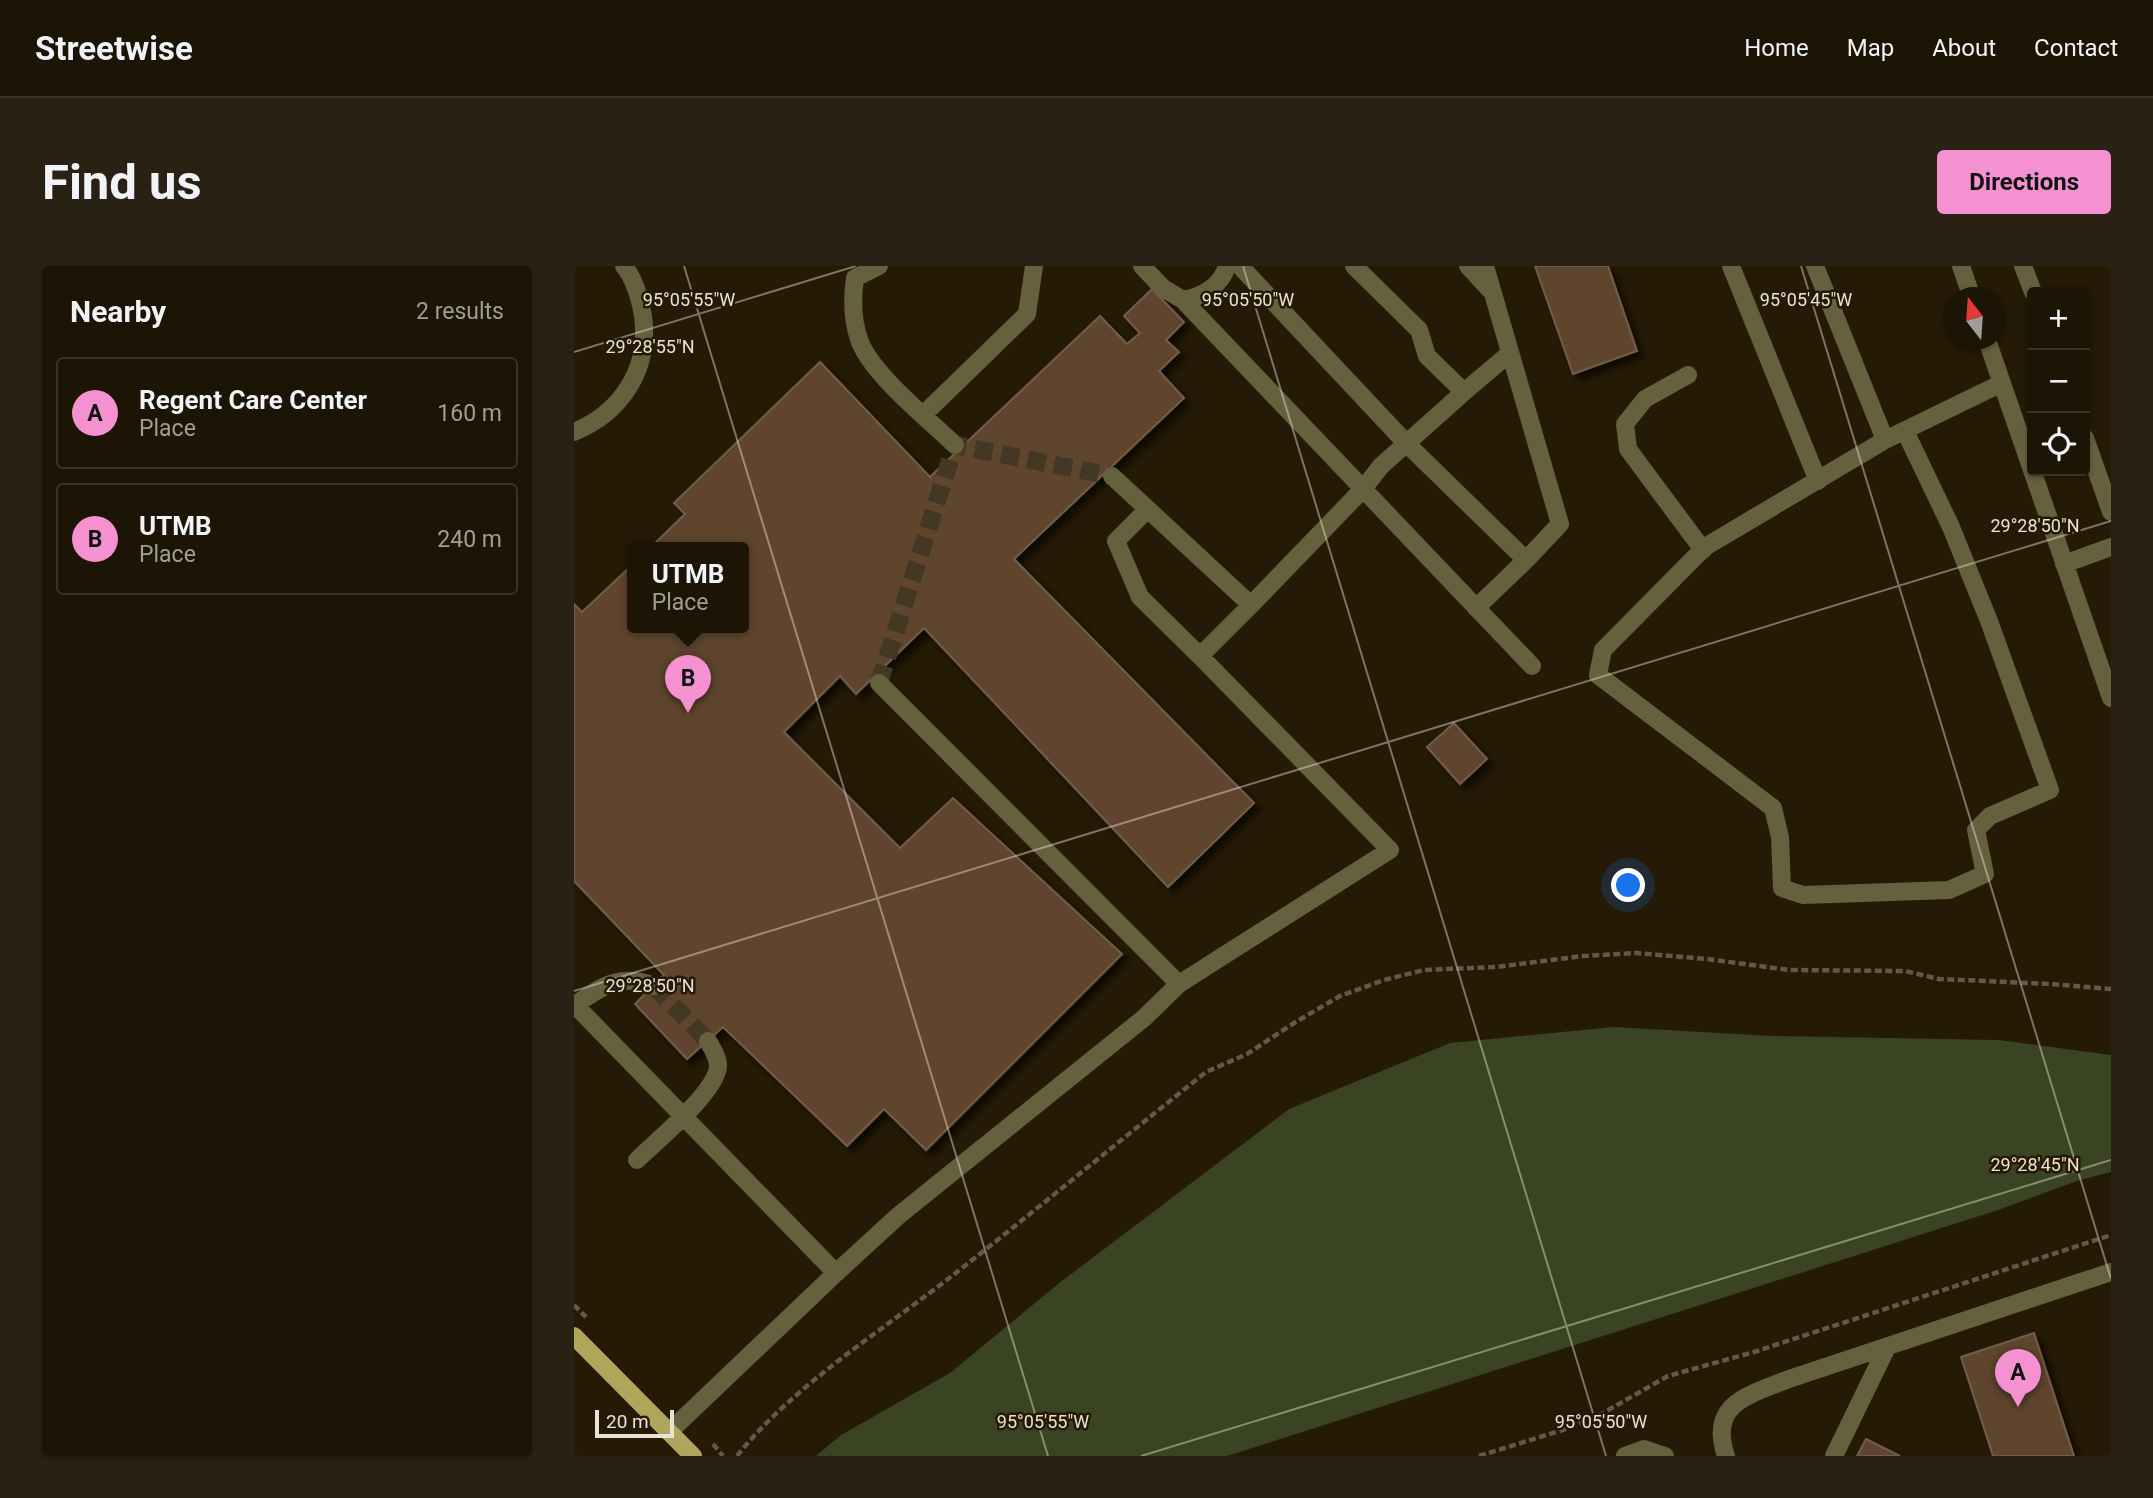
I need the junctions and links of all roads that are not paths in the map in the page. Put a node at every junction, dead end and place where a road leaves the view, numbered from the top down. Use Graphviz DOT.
graph roads {
  1 [pos="879,266"];
  2 [pos="1034,266"];
  3 [pos="1142,266"];
  4 [pos="1354,266"];
  5 [pos="1468,266"];
  6 [pos="1485,266"];
  7 [pos="1731,266"];
  8 [pos="1815,266"];
  9 [pos="1961,266"];
  10 [pos="2023,266"];
  11 [pos="629,268"];
  12 [pos="1232,269"];
  13 [pos="1968,287"];
  14 [pos="2031,287"];
  15 [pos="1493,292"];
  16 [pos="1183,300"];
  17 [pos="1990,350"];
  18 [pos="1510,353"];
  19 [pos="1688,375"];
  20 [pos="2002,383"];
  21 [pos="1464,392"];
  22 [pos="923,415"];
  23 [pos="1905,431"];
  24 [pos="574,432"];
  25 [pos="1885,440"];
  26 [pos="1407,444"];
  27 [pos="955,445"];
  28 [pos="2090,452"];
  29 [pos="1112,476"];
  30 [pos="1818,481"];
  31 [pos="1363,489"];
  32 [pos="1148,509"];
  33 [pos="2111,512"];
  34 [pos="2111,547"];
  35 [pos="1703,550"];
  36 [pos="1525,559"];
  37 [pos="2064,564"];
  38 [pos="1251,605"];
  39 [pos="1476,608"];
  40 [pos="1200,656"];
  41 [pos="1532,666"];
  42 [pos="879,683"];
  43 [pos="2111,698"];
  44 [pos="1179,984"];
  45 [pos="654,986"];
  46 [pos="574,1004"];
  47 [pos="708,1041"];
  48 [pos="682,1116"];
  49 [pos="636,1160"];
  50 [pos="2111,1272"];
  51 [pos="836,1273"];
  52 [pos="574,1336"];
  53 [pos="1887,1347"];
  54 [pos="669,1432"];
  55 [pos="693,1456"];
  56 [pos="1625,1456"];
  57 [pos="1665,1456"];
  58 [pos="1726,1456"];
  59 [pos="1834,1456"];
  1 -- 22 [label="street"];
  2 -- 22 [label="street"];
  3 -- 16 [label="street"];
  4 -- 21 [label="street"];
  5 -- 15 [label="street"];
  6 -- 15 [label="street"];
  7 -- 30 [label="street"];
  8 -- 25 [label="street"];
  9 -- 13 [label="street"];
  10 -- 14 [label="street"];
  11 -- 24 [label="street"];
  12 -- 16 [label="street"];
  12 -- 26 [label="street"];
  15 -- 18 [label="street"];
  16 -- 31 [label="street"];
  17 -- 20 [label="street"];
  18 -- 21 [label="street"];
  18 -- 36 [label="street"];
  19 -- 35 [label="street"];
  20 -- 23 [label="street"];
  20 -- 37 [label="street"];
  21 -- 26 [label="street"];
  22 -- 27 [label="street"];
  23 -- 25 [label="street"];
  23 -- 35 [label="street"];
  25 -- 30 [label="street"];
  26 -- 31 [label="street"];
  26 -- 36 [label="street"];
  28 -- 33 [label="street"];
  29 -- 32 [label="street"];
  30 -- 35 [label="street"];
  31 -- 38 [label="street"];
  31 -- 39 [label="street"];
  32 -- 38 [label="street"];
  32 -- 40 [label="street"];
  34 -- 37 [label="street"];
  36 -- 39 [label="street"];
  37 -- 43 [label="street"];
  38 -- 40 [label="street"];
  39 -- 41 [label="street"];
  40 -- 44 [label="street"];
  42 -- 44 [label="street"];
  44 -- 51 [label="street"];
  45 -- 46 [label="street"];
  46 -- 48 [label="street"];
  47 -- 48 [label="street"];
  48 -- 49 [label="street"];
  48 -- 51 [label="street"];
  50 -- 53 [label="street"];
  51 -- 54 [label="street"];
  52 -- 54 [label="main road"];
  53 -- 58 [label="street"];
  53 -- 59 [label="street"];
  54 -- 55 [label="main road"];
  56 -- 57 [label="street"];
}
